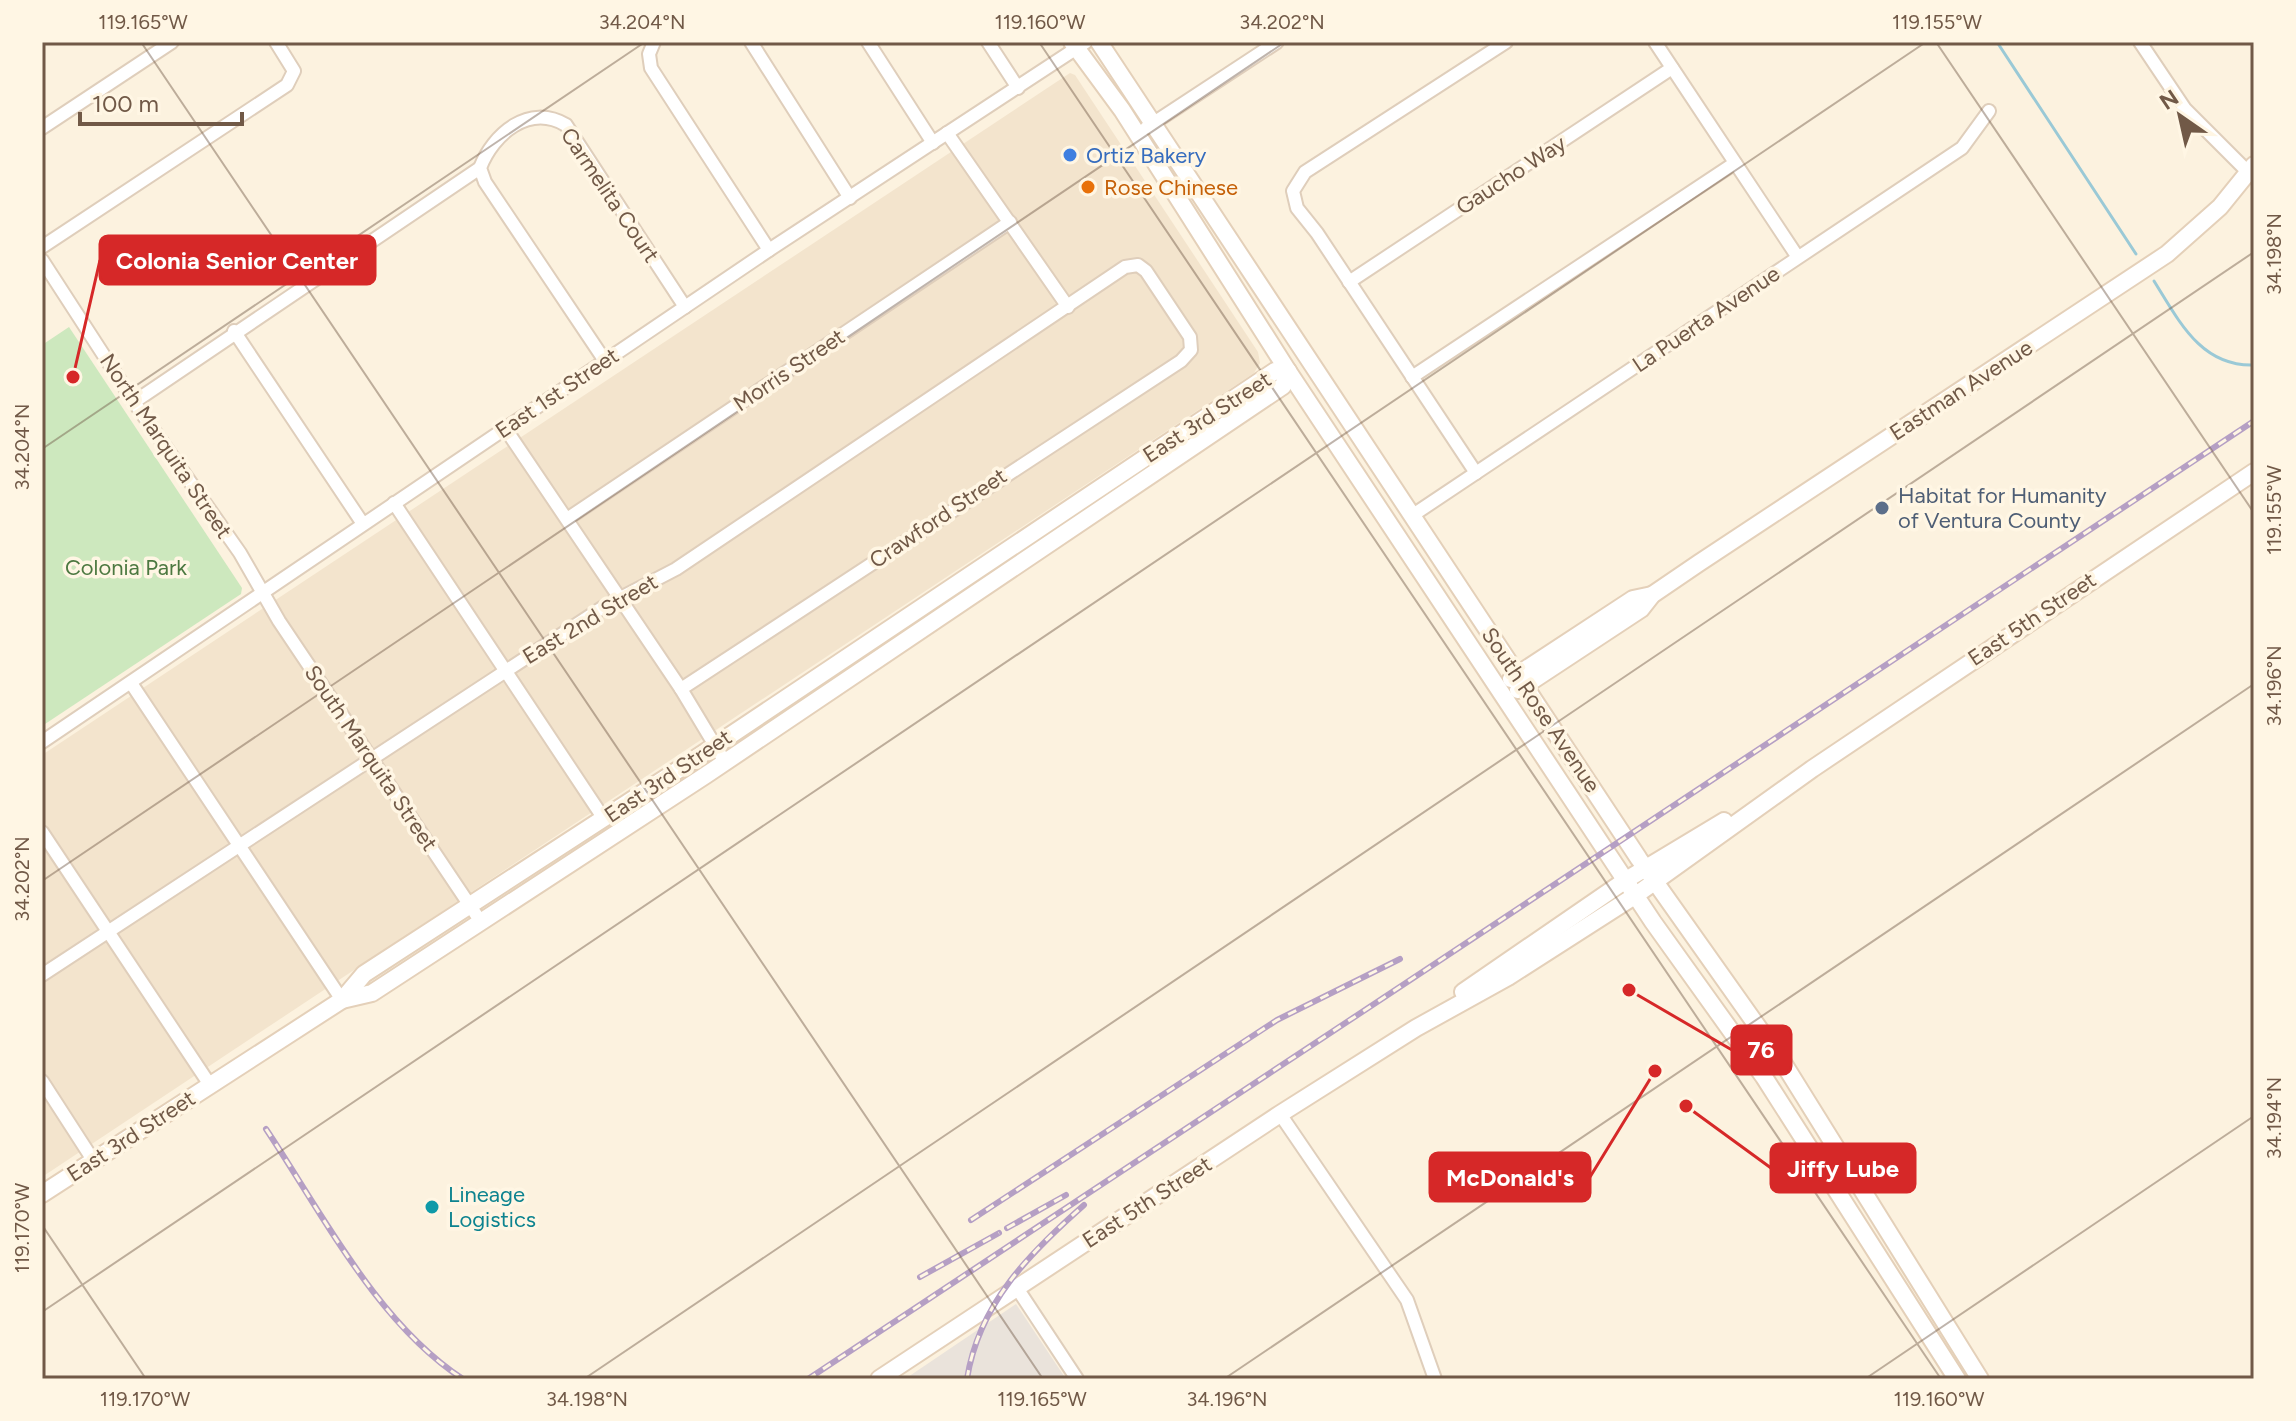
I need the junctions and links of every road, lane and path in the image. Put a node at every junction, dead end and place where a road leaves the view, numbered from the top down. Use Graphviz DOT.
graph roads {
  1 [pos="172,42"];
  2 [pos="276,42"];
  3 [pos="654,42"];
  4 [pos="751,42"];
  5 [pos="868,42"];
  6 [pos="988,42"];
  7 [pos="1099,42"];
  8 [pos="1506,42"];
  9 [pos="1655,42"];
  10 [pos="2140,42"];
  11 [pos="1078,44"];
  12 [pos="1271,44"];
  13 [pos="1672,68"];
  14 [pos="1018,88"];
  15 [pos="1989,111"];
  16 [pos="1153,124"];
  17 [pos="42,128"];
  18 [pos="947,133"];
  19 [pos="1137,134"];
  20 [pos="933,143"];
  21 [pos="1735,163"];
  22 [pos="480,168"];
  23 [pos="1158,168"];
  24 [pos="2251,169"];
  25 [pos="850,198"];
  26 [pos="1010,222"];
  27 [pos="1227,239"];
  28 [pos="42,247"];
  29 [pos="769,250"];
  30 [pos="1797,256"];
  31 [pos="42,260"];
  32 [pos="1349,282"];
  33 [pos="685,307"];
  34 [pos="1068,307"];
  35 [pos="234,331"];
  36 [pos="1192,346"];
  37 [pos="1306,359"];
  38 [pos="605,361"];
  39 [pos="1288,371"];
  40 [pos="1412,377"];
  41 [pos="134,402"];
  42 [pos="505,428"];
  43 [pos="2254,472"];
  44 [pos="1476,473"];
  45 [pos="394,503"];
  46 [pos="1413,515"];
  47 [pos="567,519"];
  48 [pos="363,524"];
  49 [pos="263,592"];
  50 [pos="620,598"];
  51 [pos="505,671"];
  52 [pos="1521,680"];
  53 [pos="131,683"];
  54 [pos="681,689"];
  55 [pos="1503,692"];
  56 [pos="42,742"];
  57 [pos="715,745"];
  58 [pos="371,759"];
  59 [pos="725,762"];
  60 [pos="604,819"];
  61 [pos="42,832"];
  62 [pos="240,846"];
  63 [pos="562,846"];
  64 [pos="573,862"];
  65 [pos="1650,875"];
  66 [pos="1626,880"];
  67 [pos="1636,895"];
  68 [pos="469,906"];
  69 [pos="481,922"];
  70 [pos="108,932"];
  71 [pos="42,975"];
  72 [pos="342,1000"];
  73 [pos="1416,1028"];
  74 [pos="42,1081"];
  75 [pos="210,1085"];
  76 [pos="1771,1088"];
  77 [pos="1280,1114"];
  78 [pos="93,1160"];
  79 [pos="1859,1184"];
  80 [pos="42,1194"];
  81 [pos="1017,1288"];
  82 [pos="879,1379"];
  83 [pos="1077,1379"];
  84 [pos="1435,1379"];
  85 [pos="1957,1379"];
  86 [pos="1980,1379"];
  1 -- 17 [label="street"];
  2 -- 28 [label="street"];
  3 -- 29 [label="street"];
  4 -- 25 [label="street"];
  5 -- 20 [label="street"];
  6 -- 14 [label="street"];
  7 -- 16 [label="main road, South Rose Avenue"];
  8 -- 32 [label="street"];
  9 -- 13 [label="street"];
  10 -- 24 [label="street"];
  11 -- 14 [label="street, East 1st Street"];
  11 -- 19 [label="main road, South Rose Avenue"];
  12 -- 16 [label="street"];
  13 -- 21 [label="street"];
  13 -- 32 [label="street, Gaucho Way"];
  14 -- 18 [label="street, East 1st Street"];
  15 -- 30 [label="street, La Puerta Avenue"];
  16 -- 19 [label="street"];
  16 -- 27 [label="main road, South Rose Avenue"];
  18 -- 20 [label="street, East 1st Street"];
  18 -- 26 [label="street"];
  19 -- 23 [label="main road, South Rose Avenue"];
  20 -- 25 [label="street, East 1st Street"];
  21 -- 30 [label="street"];
  21 -- 40 [label="street"];
  22 -- 33 [label="street, Carmelita Court"];
  22 -- 35 [label="street"];
  22 -- 38 [label="street"];
  23 -- 27 [label="main road"];
  23 -- 39 [label="main road, South Rose Avenue"];
  24 -- 52 [label="main road, Eastman Avenue"];
  25 -- 29 [label="street, East 1st Street"];
  26 -- 34 [label="street"];
  26 -- 47 [label="street, Morris Street"];
  27 -- 37 [label="main road, South Rose Avenue"];
  29 -- 33 [label="street, East 1st Street"];
  30 -- 44 [label="street, La Puerta Avenue"];
  31 -- 41 [label="street, North Marquita Street"];
  32 -- 40 [label="street"];
  33 -- 38 [label="street, East 1st Street"];
  34 -- 36 [label="street, East 2nd Street"];
  34 -- 50 [label="street, East 2nd Street"];
  35 -- 41 [label="street"];
  35 -- 48 [label="street"];
  36 -- 54 [label="street, Crawford Street"];
  37 -- 39 [label="main road"];
  37 -- 46 [label="main road, South Rose Avenue"];
  38 -- 42 [label="street, East 1st Street"];
  39 -- 55 [label="main road, South Rose Avenue"];
  39 -- 57 [label="main road, East 3rd Street"];
  39 -- 59 [label="main road, East 3rd Street"];
  40 -- 44 [label="street"];
  41 -- 49 [label="street, North Marquita Street"];
  42 -- 45 [label="street, East 1st Street"];
  42 -- 47 [label="street"];
  43 -- 65 [label="main road, East 5th Street"];
  44 -- 46 [label="street, La Puerta Avenue"];
  45 -- 48 [label="street, East 1st Street"];
  45 -- 51 [label="street"];
  46 -- 52 [label="main road, South Rose Avenue"];
  47 -- 50 [label="street"];
  48 -- 49 [label="street, East 1st Street"];
  49 -- 53 [label="street, East 1st Street"];
  49 -- 58 [label="street, South Marquita Street"];
  50 -- 51 [label="street, East 2nd Street"];
  50 -- 54 [label="street"];
  51 -- 58 [label="street, East 2nd Street"];
  51 -- 60 [label="street"];
  52 -- 55 [label="main road, Eastman Avenue"];
  52 -- 65 [label="main road, South Rose Avenue"];
  53 -- 56 [label="street, East 1st Street"];
  53 -- 62 [label="street"];
  54 -- 57 [label="street"];
  55 -- 66 [label="main road, South Rose Avenue"];
  57 -- 59 [label="street"];
  57 -- 60 [label="main road, East 3rd Street"];
  58 -- 62 [label="street, East 2nd Street"];
  58 -- 68 [label="street, South Marquita Street"];
  59 -- 64 [label="main road, East 3rd Street"];
  60 -- 63 [label="main road, East 3rd Street"];
  61 -- 70 [label="street"];
  62 -- 70 [label="street, East 2nd Street"];
  62 -- 72 [label="street"];
  63 -- 64 [label="street"];
  63 -- 68 [label="main road, East 3rd Street"];
  64 -- 69 [label="main road, East 3rd Street"];
  65 -- 66 [label="main road, East 5th Street"];
  65 -- 67 [label="main road, East 5th Street"];
  65 -- 79 [label="main road, South Rose Avenue"];
  66 -- 67 [label="main road, South Rose Avenue"];
  66 -- 73 [label="main road, East 5th Street"];
  67 -- 73 [label="main road, East 5th Street"];
  67 -- 76 [label="main road, South Rose Avenue"];
  68 -- 69 [label="street, South Marquita Street"];
  68 -- 72 [label="main road, East 3rd Street"];
  69 -- 72 [label="main road, East 3rd Street"];
  70 -- 71 [label="street, East 2nd Street"];
  70 -- 75 [label="street"];
  72 -- 75 [label="main road, East 3rd Street"];
  73 -- 77 [label="main road, East 5th Street"];
  74 -- 78 [label="street"];
  75 -- 78 [label="main road, East 3rd Street"];
  76 -- 79 [label="main road"];
  76 -- 85 [label="main road, South Rose Avenue"];
  77 -- 81 [label="main road, East 5th Street"];
  77 -- 84 [label="street"];
  78 -- 80 [label="main road, East 3rd Street"];
  79 -- 86 [label="main road, South Rose Avenue"];
  81 -- 82 [label="main road, East 5th Street"];
  81 -- 83 [label="street"];
}
